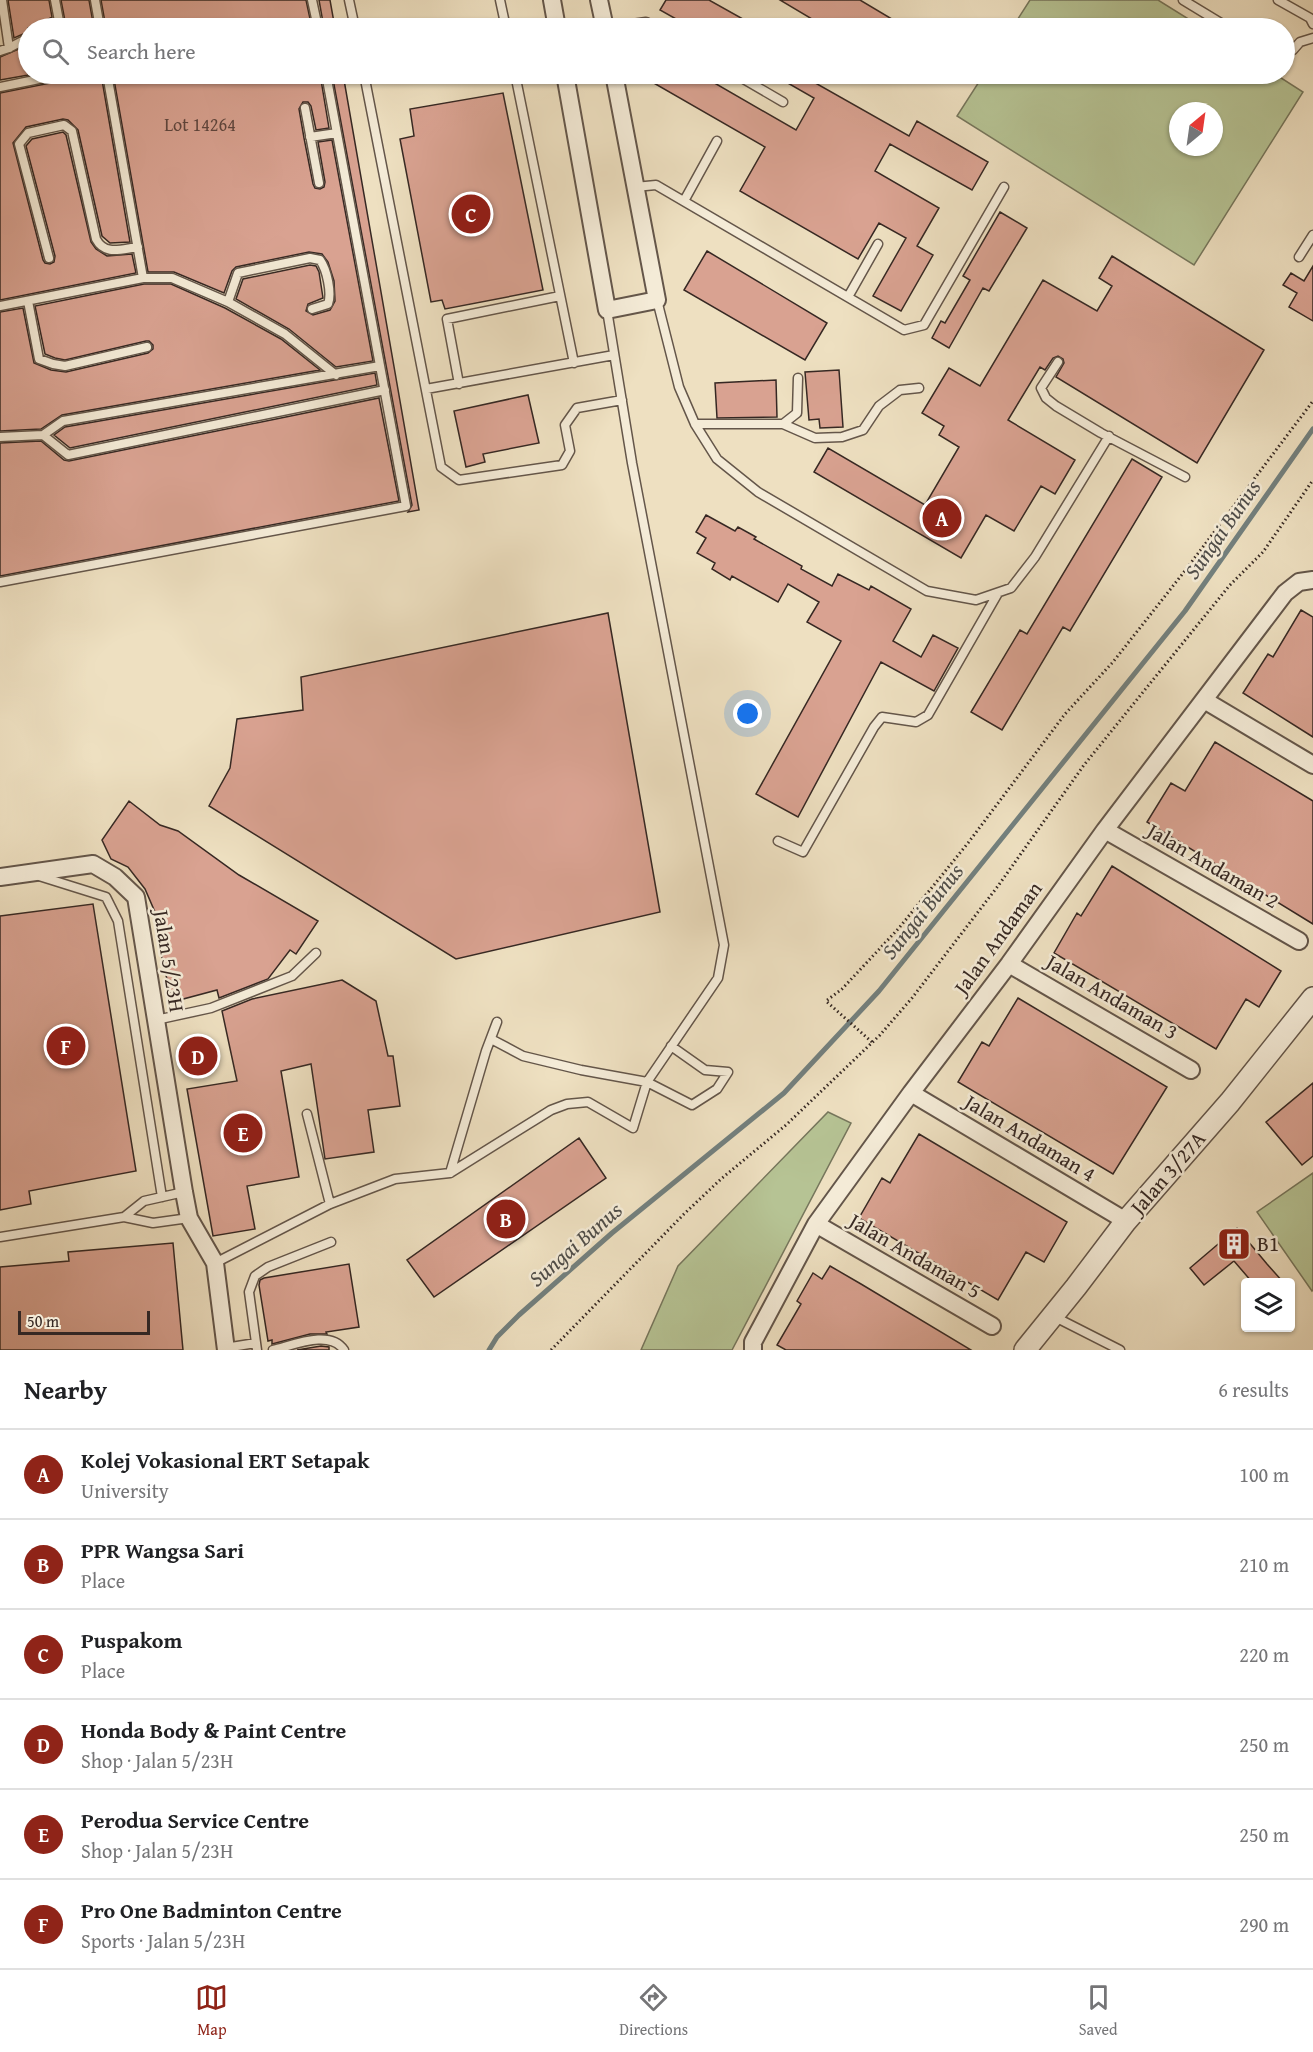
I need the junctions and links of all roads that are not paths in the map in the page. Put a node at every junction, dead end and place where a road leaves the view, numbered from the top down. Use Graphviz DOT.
graph roads {
  1 [pos="2,0"];
  2 [pos="55,0"];
  3 [pos="94,0"];
  4 [pos="312,0"];
  5 [pos="349,0"];
  6 [pos="500,0"];
  7 [pos="552,0"];
  8 [pos="599,0"];
  9 [pos="1183,0"];
  10 [pos="1278,0"];
  11 [pos="58,18"];
  12 [pos="97,18"];
  13 [pos="316,18"];
  14 [pos="353,18"];
  15 [pos="504,18"];
  16 [pos="555,18"];
  17 [pos="603,18"];
  18 [pos="1213,18"];
  19 [pos="1313,24"];
  20 [pos="1313,38"];
  21 [pos="18,43"];
  22 [pos="9,48"];
  23 [pos="1295,48"];
  24 [pos="0,51"];
  25 [pos="18,83"];
  26 [pos="109,84"];
  27 [pos="328,84"];
  28 [pos="366,84"];
  29 [pos="517,84"];
  30 [pos="567,84"];
  31 [pos="616,84"];
  32 [pos="752,84"];
  33 [pos="0,87"];
  34 [pos="783,102"];
  35 [pos="305,108"];
  36 [pos="337,134"];
  37 [pos="310,137"];
  38 [pos="717,141"];
  39 [pos="319,183"];
  40 [pos="635,187"];
  41 [pos="1004,187"];
  42 [pos="684,201"];
  43 [pos="1313,235"];
  44 [pos="878,244"];
  45 [pos="138,247"];
  46 [pos="1299,257"];
  47 [pos="49,258"];
  48 [pos="143,278"];
  49 [pos="560,296"];
  50 [pos="848,297"];
  51 [pos="657,300"];
  52 [pos="28,301"];
  53 [pos="228,302"];
  54 [pos="0,306"];
  55 [pos="312,309"];
  56 [pos="607,310"];
  57 [pos="147,347"];
  58 [pos="614,356"];
  59 [pos="1058,362"];
  60 [pos="574,363"];
  61 [pos="380,366"];
  62 [pos="336,375"];
  63 [pos="798,378"];
  64 [pos="459,384"];
  65 [pos="919,388"];
  66 [pos="426,389"];
  67 [pos="385,390"];
  68 [pos="622,400"];
  69 [pos="695,424"];
  70 [pos="783,424"];
  71 [pos="42,435"];
  72 [pos="1108,436"];
  73 [pos="0,437"];
  74 [pos="1185,477"];
  75 [pos="1313,580"];
  76 [pos="0,582"];
  77 [pos="998,593"];
  78 [pos="1204,700"];
  79 [pos="1313,765"];
  80 [pos="1105,830"];
  81 [pos="778,841"];
  82 [pos="28,873"];
  83 [pos="0,877"];
  84 [pos="1299,941"];
  85 [pos="316,953"];
  86 [pos="1009,964"];
  87 [pos="1313,998"];
  88 [pos="156,1020"];
  89 [pos="497,1022"];
  90 [pos="491,1039"];
  91 [pos="671,1046"];
  92 [pos="1191,1070"];
  93 [pos="647,1082"];
  94 [pos="911,1093"];
  95 [pos="307,1114"];
  96 [pos="450,1173"];
  97 [pos="184,1192"];
  98 [pos="162,1197"];
  99 [pos="330,1204"];
  100 [pos="124,1217"];
  101 [pos="189,1218"];
  102 [pos="1126,1221"];
  103 [pos="816,1224"];
  104 [pos="0,1237"];
  105 [pos="331,1242"];
  106 [pos="215,1263"];
  107 [pos="1053,1316"];
  108 [pos="992,1326"];
  109 [pos="257,1346"];
  110 [pos="225,1349"];
  111 [pos="273,1350"];
  112 [pos="344,1350"];
  113 [pos="753,1350"];
  114 [pos="1025,1350"];
  115 [pos="1120,1350"];
  1 -- 22 [label="lane"];
  2 -- 11 [label="lane"];
  3 -- 12 [label="lane"];
  4 -- 13 [label="lane"];
  5 -- 14 [label="lane"];
  6 -- 15 [label="lane"];
  7 -- 16 [label="street"];
  8 -- 17 [label="street"];
  9 -- 18 [label="lane"];
  10 -- 19 [label="lane"];
  20 -- 23 [label="lane"];
  21 -- 22 [label="lane"];
  22 -- 24 [label="lane"];
  25 -- 33 [label="lane"];
  26 -- 45 [label="lane"];
  27 -- 36 [label="lane"];
  28 -- 66 [label="lane"];
  29 -- 49 [label="lane"];
  30 -- 56 [label="street"];
  31 -- 40 [label="street"];
  32 -- 34 [label="lane"];
  35 -- 37 [label="lane"];
  36 -- 37 [label="lane"];
  36 -- 61 [label="lane"];
  37 -- 39 [label="lane"];
  38 -- 42 [label="lane"];
  40 -- 42 [label="lane"];
  40 -- 51 [label="street"];
  41 -- 50 [label="lane"];
  42 -- 50 [label="lane"];
  43 -- 46 [label="lane"];
  44 -- 50 [label="lane"];
  45 -- 47 [label="lane"];
  45 -- 48 [label="lane"];
  48 -- 52 [label="lane"];
  48 -- 53 [label="lane"];
  49 -- 60 [label="lane"];
  49 -- 64 [label="lane"];
  51 -- 56 [label="street"];
  51 -- 69 [label="lane"];
  52 -- 54 [label="lane"];
  52 -- 57 [label="lane"];
  53 -- 55 [label="lane"];
  53 -- 62 [label="lane"];
  56 -- 58 [label="lane"];
  58 -- 60 [label="lane"];
  58 -- 68 [label="lane"];
  59 -- 72 [label="lane"];
  60 -- 64 [label="lane"];
  61 -- 62 [label="lane"];
  61 -- 67 [label="lane"];
  62 -- 71 [label="lane"];
  63 -- 70 [label="lane"];
  64 -- 66 [label="lane"];
  65 -- 70 [label="lane"];
  66 -- 68 [label="lane"];
  67 -- 71 [label="lane"];
  67 -- 76 [label="lane"];
  68 -- 91 [label="lane"];
  69 -- 70 [label="lane"];
  69 -- 77 [label="lane"];
  71 -- 73 [label="lane"];
  72 -- 74 [label="lane"];
  72 -- 77 [label="lane"];
  75 -- 78 [label="street, Jalan Andaman"];
  77 -- 81 [label="lane"];
  78 -- 79 [label="street"];
  78 -- 80 [label="street, Jalan Andaman"];
  80 -- 84 [label="street, Jalan Andaman 2"];
  80 -- 86 [label="street, Jalan Andaman"];
  82 -- 83 [label="street, Jalan 5/23H"];
  82 -- 88 [label="street, Jalan 5/23H"];
  82 -- 98 [label="lane"];
  85 -- 88 [label="lane"];
  86 -- 92 [label="street, Jalan Andaman 3"];
  86 -- 94 [label="street, Jalan Andaman"];
  87 -- 102 [label="street, Jalan 3/27A"];
  88 -- 97 [label="street, Jalan 5/23H"];
  89 -- 90 [label="lane"];
  90 -- 93 [label="lane"];
  90 -- 96 [label="lane"];
  91 -- 93 [label="lane"];
  91 -- 93 [label="lane"];
  93 -- 96 [label="lane"];
  94 -- 102 [label="street, Jalan Andaman 4"];
  94 -- 103 [label="street, Jalan Andaman"];
  95 -- 99 [label="lane"];
  96 -- 99 [label="lane"];
  97 -- 98 [label="lane"];
  97 -- 101 [label="street, Jalan 5/23H"];
  98 -- 100 [label="lane"];
  99 -- 106 [label="lane"];
  100 -- 101 [label="lane"];
  100 -- 104 [label="lane"];
  101 -- 106 [label="street, Jalan 5/23H"];
  102 -- 107 [label="street, Jalan 3/27A"];
  103 -- 108 [label="street, Jalan Andaman 5"];
  103 -- 113 [label="street, Jalan Andaman"];
  105 -- 109 [label="lane"];
  106 -- 110 [label="street, Jalan 5/23H"];
  107 -- 114 [label="street, Jalan 3/27A"];
  107 -- 115 [label="lane"];
  109 -- 110 [label="lane"];
  111 -- 112 [label="lane"];
}
